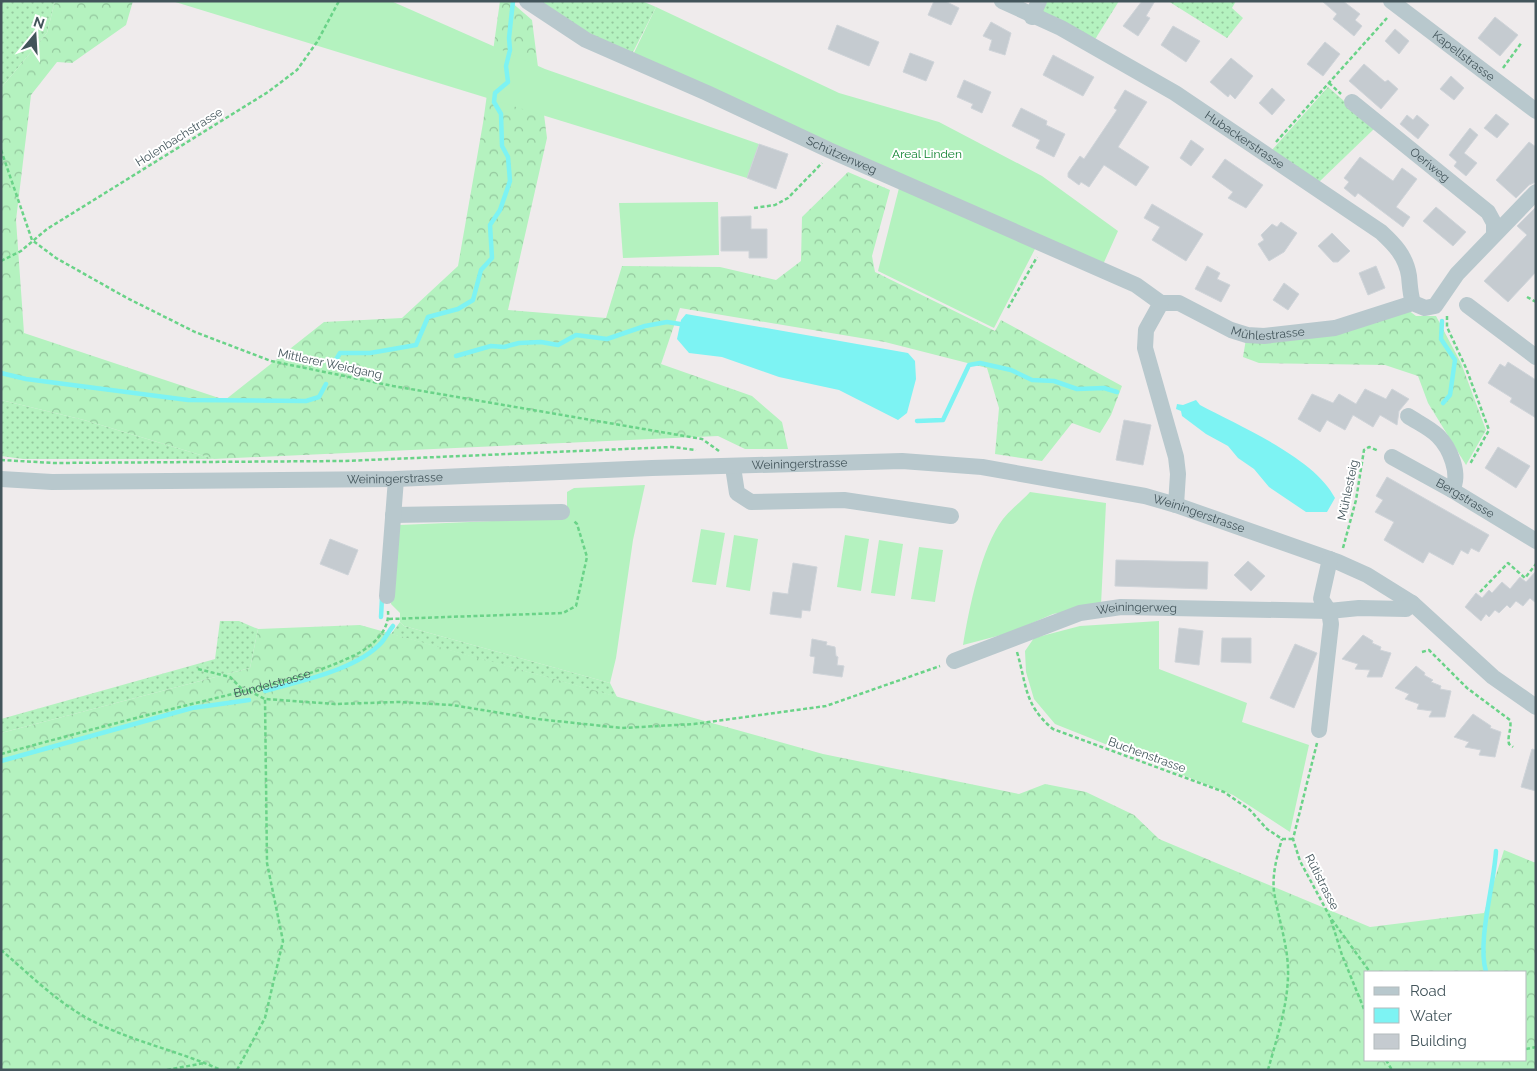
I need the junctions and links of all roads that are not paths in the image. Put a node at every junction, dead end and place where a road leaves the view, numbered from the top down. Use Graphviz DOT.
graph roads {
  1 [pos="527,1"];
  2 [pos="1002,1"];
  3 [pos="1039,1"];
  4 [pos="1394,4"];
  5 [pos="1032,17"];
  6 [pos="1352,102"];
  7 [pos="1536,111"];
  8 [pos="1536,192"];
  9 [pos="1494,235"];
  10 [pos="1160,303"];
  11 [pos="1413,303"];
  12 [pos="1467,304"];
  13 [pos="1536,357"];
  14 [pos="1408,416"];
  15 [pos="1392,457"];
  16 [pos="728,460"];
  17 [pos="1,479"];
  18 [pos="396,479"];
  19 [pos="1452,490"];
  20 [pos="1176,504"];
  21 [pos="562,512"];
  22 [pos="393,515"];
  23 [pos="952,516"];
  24 [pos="1536,541"];
  25 [pos="1334,560"];
  26 [pos="387,596"];
  27 [pos="1412,603"];
  28 [pos="1329,611"];
  29 [pos="954,661"];
  30 [pos="1536,707"];
  31 [pos="1319,730"];
  1 -- 10 [label="street, Schützenweg"];
  2 -- 5 [label="street, Hubackerstrasse"];
  3 -- 5 [label="street"];
  4 -- 7 [label="street, Kapellstrasse"];
  5 -- 11 [label="street, Hubackerstrasse"];
  6 -- 9 [label="street, Oeriweg"];
  8 -- 9 [label="street, Mühlestrasse"];
  9 -- 11 [label="street, Mühlestrasse"];
  10 -- 11 [label="street, Mühlestrasse"];
  10 -- 20 [label="street"];
  12 -- 13 [label="street"];
  14 -- 19 [label="street"];
  15 -- 19 [label="street, Bergstrasse"];
  16 -- 18 [label="street, Weiningerstrasse"];
  16 -- 20 [label="street, Weiningerstrasse"];
  16 -- 23 [label="street"];
  17 -- 18 [label="street, Weiningerstrasse"];
  18 -- 22 [label="street"];
  19 -- 24 [label="street, Bergstrasse"];
  20 -- 25 [label="street, Weiningerstrasse"];
  21 -- 22 [label="street"];
  22 -- 26 [label="street"];
  25 -- 27 [label="street, Weiningerstrasse"];
  25 -- 28 [label="street"];
  27 -- 28 [label="street, Weiningerweg"];
  27 -- 30 [label="street, Weiningerstrasse"];
  28 -- 29 [label="street, Weiningerweg"];
  28 -- 31 [label="street"];
}
